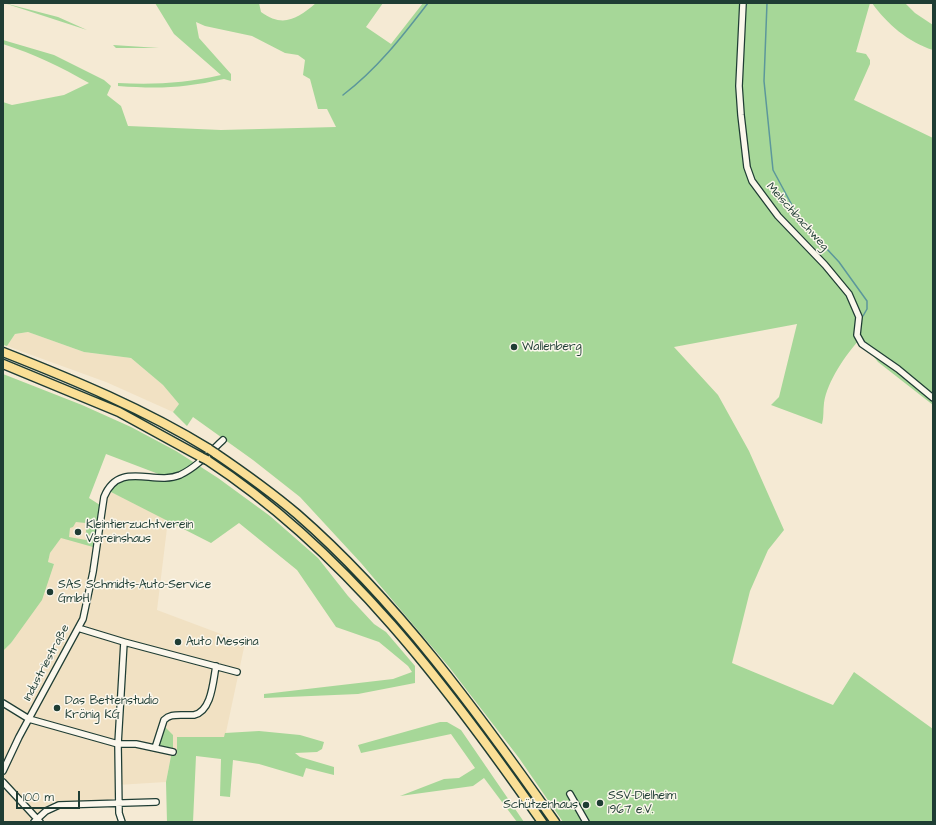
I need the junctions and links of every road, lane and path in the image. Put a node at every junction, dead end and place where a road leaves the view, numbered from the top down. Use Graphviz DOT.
graph roads {
  1 [pos="744,3"];
  2 [pos="3,352"];
  3 [pos="3,364"];
  4 [pos="933,398"];
  5 [pos="223,440"];
  6 [pos="78,628"];
  7 [pos="124,642"];
  8 [pos="216,666"];
  9 [pos="237,672"];
  10 [pos="3,703"];
  11 [pos="29,719"];
  12 [pos="118,744"];
  13 [pos="155,748"];
  14 [pos="174,752"];
  15 [pos="3,771"];
  16 [pos="3,782"];
  17 [pos="570,794"];
  18 [pos="119,802"];
  19 [pos="156,802"];
  20 [pos="37,821"];
  21 [pos="122,822"];
  22 [pos="542,822"];
  23 [pos="555,822"];
  24 [pos="586,822"];
  1 -- 4 [label="street, Melschbachweg"];
  2 -- 23 [label="highway"];
  3 -- 22 [label="highway"];
  5 -- 6 [label="street, Industriestraße"];
  6 -- 7 [label="street"];
  6 -- 11 [label="street, Industriestraße"];
  7 -- 8 [label="street"];
  7 -- 12 [label="street"];
  8 -- 9 [label="street"];
  8 -- 13 [label="street"];
  10 -- 11 [label="street, Industriestraße"];
  11 -- 12 [label="street"];
  11 -- 15 [label="street, Industriestraße"];
  12 -- 13 [label="street"];
  12 -- 18 [label="street"];
  13 -- 14 [label="street"];
  16 -- 20 [label="street"];
  17 -- 24 [label="street"];
  18 -- 19 [label="street"];
  18 -- 20 [label="street"];
  18 -- 21 [label="street"];
}
